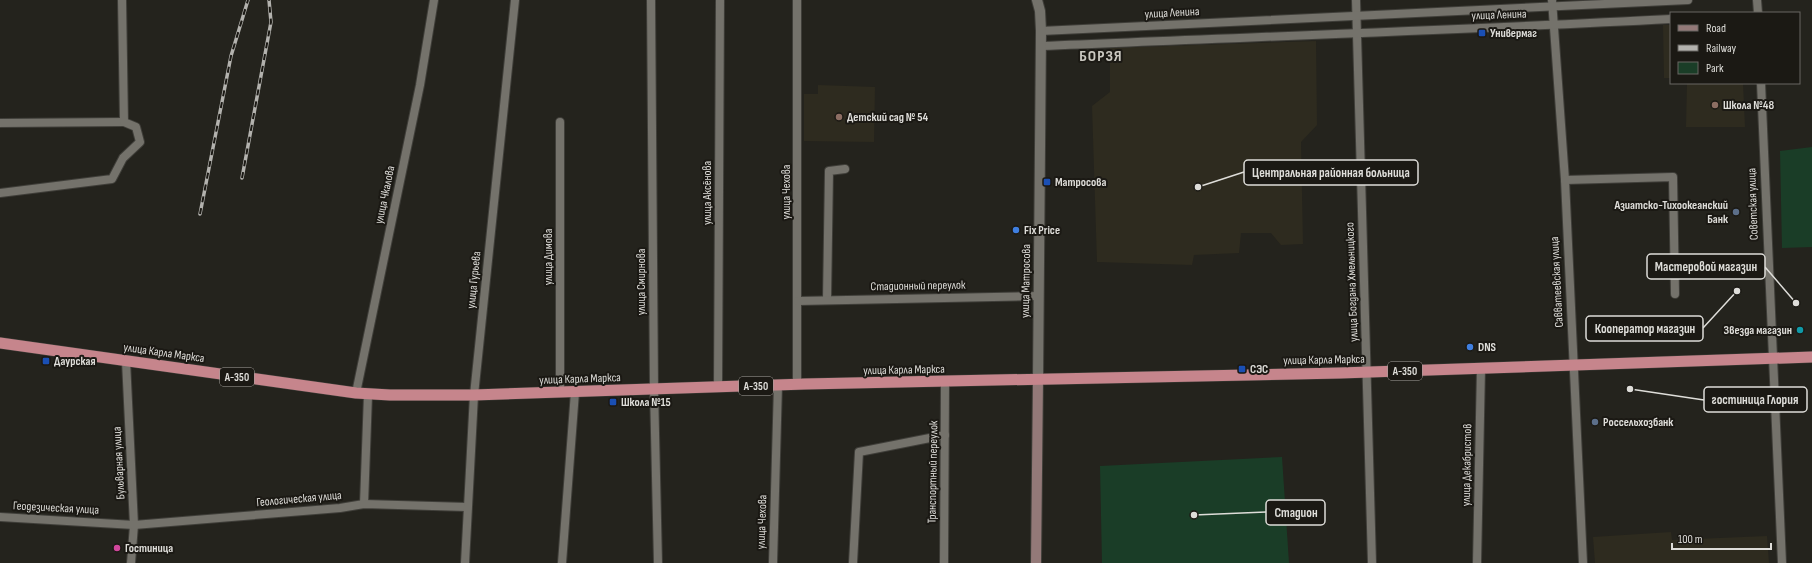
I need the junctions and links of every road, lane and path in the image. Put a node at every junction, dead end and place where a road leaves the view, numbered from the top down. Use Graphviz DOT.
graph roads {
  1 [pos="122,0"];
  2 [pos="434,0"];
  3 [pos="515,0"];
  4 [pos="650,0"];
  5 [pos="720,0"];
  6 [pos="797,0"];
  7 [pos="1037,0"];
  8 [pos="1356,0"];
  9 [pos="1688,0"];
  10 [pos="1757,0"];
  11 [pos="1552,4"];
  12 [pos="1758,12"];
  13 [pos="1356,16"];
  14 [pos="1670,19"];
  15 [pos="1553,25"];
  16 [pos="1041,31"];
  17 [pos="1357,32"];
  18 [pos="1041,46"];
  19 [pos="1760,84"];
  20 [pos="124,122"];
  21 [pos="560,122"];
  22 [pos="0,123"];
  23 [pos="845,169"];
  24 [pos="1565,180"];
  25 [pos="0,193"];
  26 [pos="1675,294"];
  27 [pos="1038,296"];
  28 [pos="827,300"];
  29 [pos="798,301"];
  30 [pos="0,343"];
  31 [pos="1812,357"];
  32 [pos="1772,358"];
  33 [pos="126,361"];
  34 [pos="1573,365"];
  35 [pos="1481,368"];
  36 [pos="1366,372"];
  37 [pos="1038,379"];
  38 [pos="945,382"];
  39 [pos="778,385"];
  40 [pos="797,385"];
  41 [pos="718,387"];
  42 [pos="654,389"];
  43 [pos="560,392"];
  44 [pos="575,392"];
  45 [pos="356,393"];
  46 [pos="368,395"];
  47 [pos="474,395"];
  48 [pos="945,435"];
  49 [pos="364,504"];
  50 [pos="467,507"];
  51 [pos="0,517"];
  52 [pos="134,525"];
  53 [pos="131,563"];
  54 [pos="465,563"];
  55 [pos="562,563"];
  56 [pos="658,563"];
  57 [pos="773,563"];
  58 [pos="853,563"];
  59 [pos="944,563"];
  60 [pos="1036,563"];
  61 [pos="1372,563"];
  62 [pos="1477,563"];
  63 [pos="1583,563"];
  64 [pos="1782,563"];
  1 -- 20 [label="street"];
  2 -- 45 [label="street, улица Чкалова"];
  3 -- 47 [label="street, улица Гурьева"];
  4 -- 42 [label="street, улица Смирнова"];
  5 -- 41 [label="street, улица Аксёнова"];
  6 -- 29 [label="street, улица Чехова"];
  7 -- 16 [label="street, улица Матросова"];
  8 -- 13 [label="street, улица Богдана Хмельницкого"];
  9 -- 11 [label="street, улица Ленина"];
  10 -- 12 [label="street"];
  11 -- 13 [label="street, улица Ленина"];
  11 -- 15 [label="street, Савватеевская улица"];
  13 -- 16 [label="street, улица Ленина"];
  13 -- 17 [label="street, улица Богдана Хмельницкого"];
  14 -- 15 [label="street, улица Ленина"];
  15 -- 17 [label="street, улица Ленина"];
  15 -- 24 [label="street, Савватеевская улица"];
  16 -- 18 [label="street, улица Матросова"];
  17 -- 18 [label="street, улица Ленина"];
  17 -- 36 [label="street, улица Богдана Хмельницкого"];
  18 -- 27 [label="street, улица Матросова"];
  19 -- 32 [label="street, Советская улица"];
  20 -- 22 [label="street"];
  20 -- 25 [label="street"];
  21 -- 43 [label="street, улица Димова"];
  23 -- 28 [label="street"];
  24 -- 26 [label="street"];
  24 -- 34 [label="street, Савватеевская улица"];
  27 -- 28 [label="street, Стадионный переулок"];
  27 -- 37 [label="street, улица Матросова"];
  28 -- 29 [label="street, Стадионный переулок"];
  29 -- 40 [label="street, улица Чехова"];
  30 -- 33 [label="highway, улица Карла Маркса / А-350"];
  31 -- 32 [label="highway, улица Карла Маркса / А-350"];
  32 -- 34 [label="highway, улица Карла Маркса / А-350"];
  32 -- 64 [label="street, Советская улица"];
  33 -- 45 [label="highway, улица Карла Маркса / А-350"];
  33 -- 52 [label="street, Бульварная улица"];
  34 -- 35 [label="highway, улица Карла Маркса / А-350"];
  34 -- 63 [label="street, Савватеевская улица"];
  35 -- 36 [label="highway, улица Карла Маркса / А-350"];
  35 -- 62 [label="street, улица Декабристов"];
  36 -- 37 [label="highway, улица Карла Маркса / А-350"];
  36 -- 61 [label="street, улица Богдана Хмельницкого"];
  37 -- 38 [label="highway, улица Карла Маркса / А-350"];
  37 -- 60 [label="main road, улица Матросова"];
  38 -- 40 [label="highway, улица Карла Маркса / А-350"];
  38 -- 48 [label="street, Транспортный переулок"];
  39 -- 40 [label="highway, улица Карла Маркса / А-350"];
  39 -- 41 [label="highway, улица Карла Маркса / А-350"];
  39 -- 57 [label="street, улица Чехова"];
  41 -- 42 [label="highway, улица Карла Маркса / А-350"];
  42 -- 44 [label="highway, улица Карла Маркса / А-350"];
  42 -- 56 [label="street, улица Смирнова"];
  43 -- 44 [label="highway, улица Карла Маркса / А-350"];
  43 -- 47 [label="highway, улица Карла Маркса / А-350"];
  44 -- 55 [label="street"];
  45 -- 46 [label="highway, улица Карла Маркса / А-350"];
  46 -- 47 [label="highway, улица Карла Маркса / А-350"];
  46 -- 49 [label="street"];
  47 -- 50 [label="street, улица Гурьева"];
  48 -- 58 [label="street"];
  48 -- 59 [label="street, Транспортный переулок"];
  49 -- 50 [label="street, Геологическая улица"];
  49 -- 52 [label="street, Геологическая улица"];
  50 -- 54 [label="street, улица Гурьева"];
  51 -- 52 [label="street, Геодезическая улица"];
  52 -- 53 [label="street, Бульварная улица"];
}
